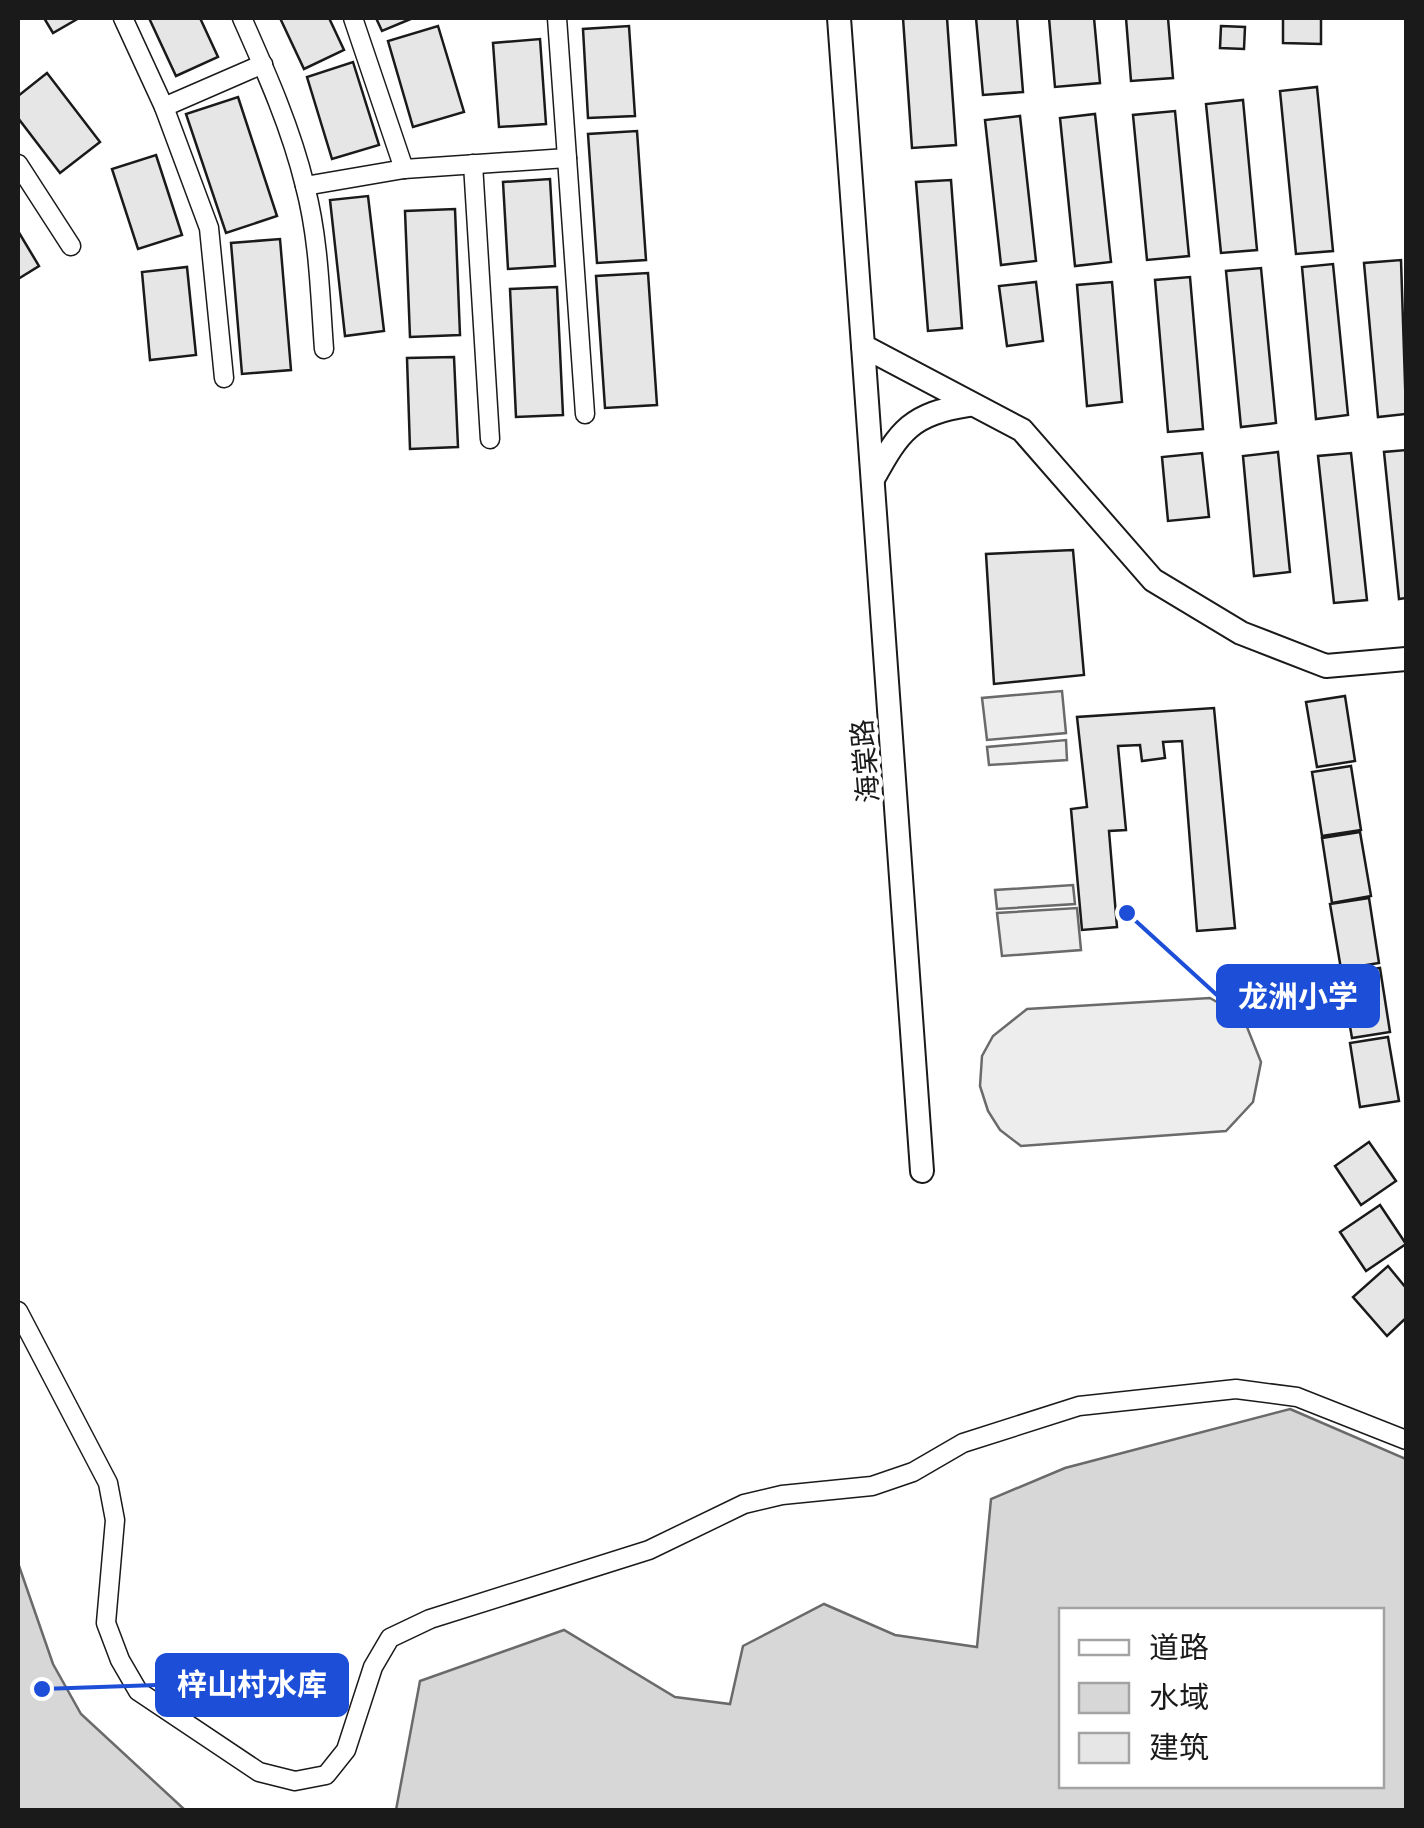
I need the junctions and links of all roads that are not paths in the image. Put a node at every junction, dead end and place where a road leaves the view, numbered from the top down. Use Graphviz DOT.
graph roads {
  1 [pos="123,18"];
  2 [pos="242,18"];
  3 [pos="353,18"];
  4 [pos="557,18"];
  5 [pos="839,18"];
  6 [pos="263,64"];
  7 [pos="164,107"];
  8 [pos="568,158"];
  9 [pos="18,164"];
  10 [pos="473,164"];
  11 [pos="404,169"];
  12 [pos="306,186"];
  13 [pos="71,246"];
  14 [pos="863,346"];
  15 [pos="324,349"];
  16 [pos="224,378"];
  17 [pos="969,405"];
  18 [pos="586,414"];
  19 [pos="490,439"];
  20 [pos="873,479"];
  21 [pos="1406,659"];
  22 [pos="922,1171"];
  23 [pos="18,1310"];
  24 [pos="1406,1440"];
  1 -- 7 [label="street"];
  2 -- 6 [label="street"];
  3 -- 11 [label="street"];
  4 -- 8 [label="street"];
  5 -- 14 [label="street, 海棠路"];
  6 -- 7 [label="street"];
  6 -- 12 [label="street"];
  7 -- 16 [label="street"];
  8 -- 10 [label="street"];
  8 -- 18 [label="street"];
  9 -- 13 [label="street"];
  10 -- 11 [label="street"];
  10 -- 19 [label="street"];
  11 -- 12 [label="street"];
  12 -- 15 [label="street"];
  14 -- 17 [label="street"];
  14 -- 20 [label="street, 海棠路"];
  17 -- 20 [label="street"];
  17 -- 21 [label="street"];
  20 -- 22 [label="street, 海棠路"];
  23 -- 24 [label="street"];
}
